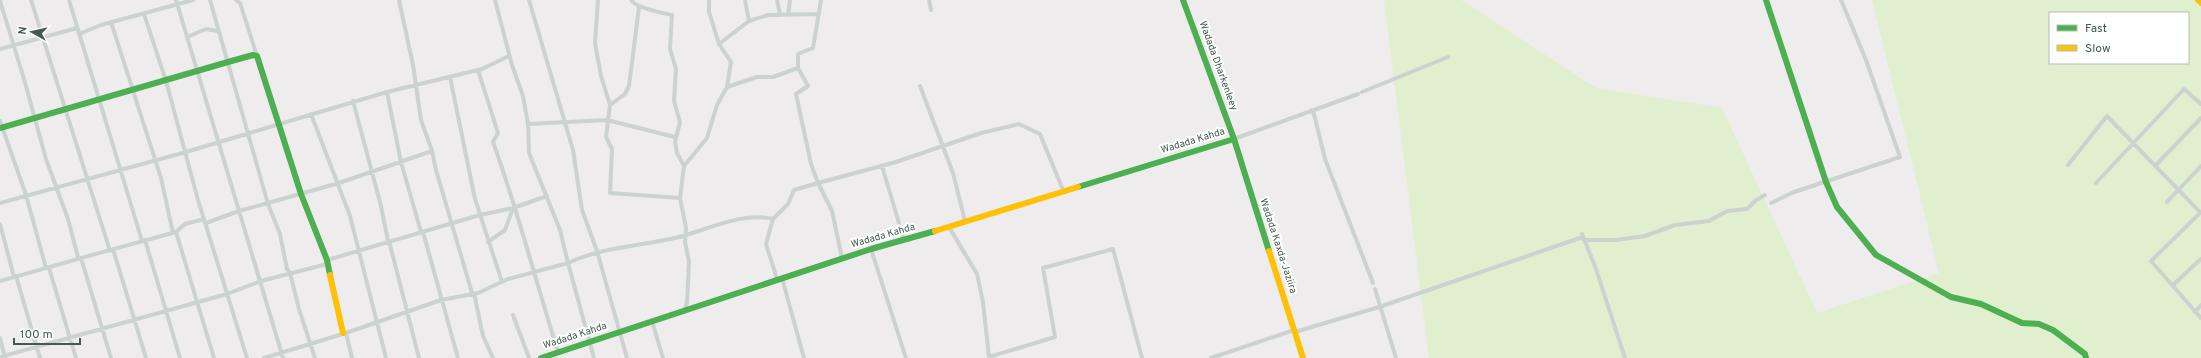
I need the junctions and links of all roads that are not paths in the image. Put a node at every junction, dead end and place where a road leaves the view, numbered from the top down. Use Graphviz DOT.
graph roads {
  1 [pos="31,0"];
  2 [pos="69,0"];
  3 [pos="193,0"];
  4 [pos="210,0"];
  5 [pos="236,0"];
  6 [pos="399,0"];
  7 [pos="495,0"];
  8 [pos="529,0"];
  9 [pos="598,0"];
  10 [pos="631,0"];
  11 [pos="709,0"];
  12 [pos="745,0"];
  13 [pos="777,0"];
  14 [pos="790,0"];
  15 [pos="821,0"];
  16 [pos="929,0"];
  17 [pos="1183,0"];
  18 [pos="1766,0"];
  19 [pos="1841,0"];
  20 [pos="2198,0"];
  21 [pos="0,1"];
  22 [pos="177,2"];
  23 [pos="2201,2"];
  24 [pos="639,7"];
  25 [pos="931,10"];
  26 [pos="144,14"];
  27 [pos="819,14"];
  28 [pos="780,15"];
  29 [pos="788,15"];
  30 [pos="112,22"];
  31 [pos="749,22"];
  32 [pos="77,28"];
  33 [pos="218,31"];
  34 [pos="79,34"];
  35 [pos="187,37"];
  36 [pos="44,38"];
  37 [pos="719,44"];
  38 [pos="14,45"];
  39 [pos="0,49"];
  40 [pos="258,56"];
  41 [pos="509,56"];
  42 [pos="1448,57"];
  43 [pos="228,62"];
  44 [pos="798,68"];
  45 [pos="478,70"];
  46 [pos="196,71"];
  47 [pos="450,77"];
  48 [pos="166,81"];
  49 [pos="416,85"];
  50 [pos="920,86"];
  51 [pos="727,87"];
  52 [pos="133,90"];
  53 [pos="387,92"];
  54 [pos="99,99"];
  55 [pos="353,102"];
  56 [pos="2201,104"];
  57 [pos="610,105"];
  58 [pos="65,109"];
  59 [pos="1311,110"];
  60 [pos="311,114"];
  61 [pos="34,118"];
  62 [pos="2201,118"];
  63 [pos="0,120"];
  64 [pos="607,120"];
  65 [pos="564,123"];
  66 [pos="280,124"];
  67 [pos="528,124"];
  68 [pos="1,128"];
  69 [pos="247,134"];
  70 [pos="675,137"];
  71 [pos="1234,139"];
  72 [pos="217,141"];
  73 [pos="2134,144"];
  74 [pos="943,146"];
  75 [pos="432,151"];
  76 [pos="186,152"];
  77 [pos="155,160"];
  78 [pos="401,162"];
  79 [pos="2068,165"];
  80 [pos="684,166"];
  81 [pos="882,166"];
  82 [pos="2155,166"];
  83 [pos="2201,166"];
  84 [pos="121,170"];
  85 [pos="371,173"];
  86 [pos="88,179"];
  87 [pos="1826,182"];
  88 [pos="339,183"];
  89 [pos="818,183"];
  90 [pos="2096,183"];
  91 [pos="56,188"];
  92 [pos="1063,190"];
  93 [pos="2179,190"];
  94 [pos="301,194"];
  95 [pos="26,195"];
  96 [pos="1765,195"];
  97 [pos="547,196"];
  98 [pos="680,198"];
  99 [pos="2167,202"];
  100 [pos="0,203"];
  101 [pos="1772,203"];
  102 [pos="268,204"];
  103 [pos="513,208"];
  104 [pos="239,210"];
  105 [pos="2201,213"];
  106 [pos="480,215"];
  107 [pos="773,219"];
  108 [pos="205,221"];
  109 [pos="966,221"];
  110 [pos="0,224"];
  111 [pos="452,224"];
  112 [pos="949,227"];
  113 [pos="174,232"];
  114 [pos="422,232"];
  115 [pos="1582,234"];
  116 [pos="686,235"];
  117 [pos="904,240"];
  118 [pos="1585,240"];
  119 [pos="144,241"];
  120 [pos="388,241"];
  121 [pos="488,242"];
  122 [pos="871,248"];
  123 [pos="112,250"];
  124 [pos="359,250"];
  125 [pos="597,251"];
  126 [pos="80,257"];
  127 [pos="842,258"];
  128 [pos="2201,259"];
  129 [pos="327,262"];
  130 [pos="568,263"];
  131 [pos="48,268"];
  132 [pos="290,273"];
  133 [pos="533,273"];
  134 [pos="15,276"];
  135 [pos="780,278"];
  136 [pos="0,280"];
  137 [pos="261,281"];
  138 [pos="502,282"];
  139 [pos="1373,283"];
  140 [pos="2173,286"];
  141 [pos="1375,289"];
  142 [pos="473,293"];
  143 [pos="227,294"];
  144 [pos="441,300"];
  145 [pos="198,302"];
  146 [pos="2201,305"];
  147 [pos="1379,307"];
  148 [pos="166,310"];
  149 [pos="407,312"];
  150 [pos="683,312"];
  151 [pos="2195,312"];
  152 [pos="513,315"];
  153 [pos="134,318"];
  154 [pos="2201,318"];
  155 [pos="652,321"];
  156 [pos="378,322"];
  157 [pos="102,328"];
  158 [pos="1295,331"];
  159 [pos="621,332"];
  160 [pos="345,333"];
  161 [pos="70,336"];
  162 [pos="0,338"];
  163 [pos="590,342"];
  164 [pos="310,344"];
  165 [pos="37,346"];
  166 [pos="281,352"];
  167 [pos="556,355"];
  168 [pos="3,357"];
  169 [pos="40,358"];
  170 [pos="76,358"];
  171 [pos="111,358"];
  172 [pos="146,358"];
  173 [pos="180,358"];
  174 [pos="214,358"];
  175 [pos="247,358"];
  176 [pos="264,358"];
  177 [pos="283,358"];
  178 [pos="315,358"];
  179 [pos="352,358"];
  180 [pos="386,358"];
  181 [pos="419,358"];
  182 [pos="458,358"];
  183 [pos="493,358"];
  184 [pos="529,358"];
  185 [pos="541,358"];
  186 [pos="594,358"];
  187 [pos="627,358"];
  188 [pos="663,358"];
  189 [pos="804,358"];
  190 [pos="906,358"];
  191 [pos="1142,358"];
  192 [pos="1211,358"];
  193 [pos="1303,358"];
  194 [pos="1396,358"];
  195 [pos="1625,358"];
  196 [pos="2086,358"];
  1 -- 36 [label="street"];
  2 -- 32 [label="street"];
  3 -- 22 [label="street"];
  4 -- 33 [label="street"];
  5 -- 40 [label="street"];
  6 -- 49 [label="street"];
  7 -- 41 [label="street"];
  8 -- 65 [label="street"];
  9 -- 57 [label="street"];
  10 -- 24 [label="street"];
  11 -- 37 [label="street"];
  12 -- 31 [label="street"];
  13 -- 28 [label="street"];
  14 -- 29 [label="street"];
  15 -- 27 [label="street"];
  16 -- 25 [label="street"];
  17 -- 71 [label="street, Wadada Dharkenleey"];
  18 -- 87 [label="street"];
  19 -- 87 [label="street"];
  20 -- 23 [label="street"];
  21 -- 38 [label="street"];
  22 -- 26 [label="street"];
  22 -- 35 [label="street"];
  24 -- 57 [label="street"];
  24 -- 70 [label="street"];
  26 -- 30 [label="street"];
  26 -- 48 [label="street"];
  27 -- 29 [label="street"];
  27 -- 44 [label="street"];
  28 -- 29 [label="street"];
  28 -- 31 [label="street"];
  30 -- 34 [label="street"];
  30 -- 52 [label="street"];
  31 -- 37 [label="street"];
  32 -- 34 [label="street"];
  32 -- 36 [label="street"];
  33 -- 35 [label="street"];
  33 -- 43 [label="street"];
  34 -- 54 [label="street"];
  35 -- 46 [label="street"];
  36 -- 38 [label="street"];
  36 -- 58 [label="street"];
  37 -- 51 [label="street"];
  38 -- 39 [label="street"];
  38 -- 61 [label="street"];
  40 -- 43 [label="street"];
  40 -- 66 [label="street"];
  41 -- 45 [label="street"];
  41 -- 67 [label="street"];
  42 -- 59 [label="street"];
  43 -- 46 [label="street"];
  43 -- 69 [label="street"];
  44 -- 51 [label="street"];
  44 -- 89 [label="street"];
  45 -- 47 [label="street"];
  45 -- 103 [label="street"];
  46 -- 48 [label="street"];
  46 -- 72 [label="street"];
  47 -- 49 [label="street"];
  47 -- 106 [label="street"];
  48 -- 52 [label="street"];
  48 -- 76 [label="street"];
  49 -- 53 [label="street"];
  49 -- 75 [label="street"];
  50 -- 74 [label="street"];
  51 -- 80 [label="street"];
  52 -- 54 [label="street"];
  52 -- 77 [label="street"];
  53 -- 55 [label="street"];
  53 -- 78 [label="street"];
  54 -- 58 [label="street"];
  54 -- 84 [label="street"];
  55 -- 60 [label="street"];
  55 -- 85 [label="street"];
  56 -- 73 [label="street"];
  57 -- 64 [label="street"];
  58 -- 61 [label="street"];
  58 -- 86 [label="street"];
  59 -- 71 [label="street"];
  59 -- 139 [label="street"];
  60 -- 66 [label="street"];
  60 -- 88 [label="street"];
  61 -- 68 [label="street"];
  61 -- 91 [label="street"];
  62 -- 82 [label="street"];
  63 -- 68 [label="street"];
  64 -- 65 [label="street"];
  64 -- 70 [label="street"];
  64 -- 98 [label="street"];
  65 -- 67 [label="street"];
  65 -- 125 [label="street"];
  66 -- 69 [label="street"];
  66 -- 94 [label="street"];
  67 -- 97 [label="street"];
  68 -- 95 [label="street"];
  69 -- 72 [label="street"];
  69 -- 102 [label="street"];
  70 -- 80 [label="street"];
  71 -- 92 [label="street, Wadada Kahda"];
  71 -- 158 [label="street, Wadada Kaxda-Jaziira"];
  72 -- 76 [label="street"];
  72 -- 104 [label="street"];
  73 -- 79 [label="street"];
  73 -- 82 [label="street"];
  73 -- 90 [label="street"];
  74 -- 81 [label="street"];
  74 -- 92 [label="street"];
  74 -- 109 [label="street"];
  75 -- 78 [label="street"];
  75 -- 111 [label="street"];
  76 -- 77 [label="street"];
  76 -- 108 [label="street"];
  77 -- 84 [label="street"];
  77 -- 113 [label="street"];
  78 -- 85 [label="street"];
  78 -- 114 [label="street"];
  80 -- 98 [label="street"];
  81 -- 89 [label="street"];
  81 -- 117 [label="street"];
  82 -- 93 [label="street"];
  83 -- 93 [label="street"];
  84 -- 86 [label="street"];
  84 -- 119 [label="street"];
  85 -- 88 [label="street"];
  85 -- 120 [label="street"];
  86 -- 91 [label="street"];
  86 -- 123 [label="street"];
  87 -- 101 [label="street"];
  87 -- 196 [label="street"];
  88 -- 94 [label="street"];
  88 -- 124 [label="street"];
  89 -- 107 [label="street"];
  89 -- 127 [label="street"];
  91 -- 95 [label="street"];
  91 -- 126 [label="street"];
  92 -- 109 [label="street, Wadada Kahda"];
  93 -- 99 [label="street"];
  93 -- 105 [label="street"];
  94 -- 102 [label="street"];
  94 -- 129 [label="street"];
  95 -- 100 [label="street"];
  95 -- 131 [label="street"];
  96 -- 118 [label="street"];
  97 -- 103 [label="street"];
  97 -- 130 [label="street"];
  98 -- 116 [label="street"];
  102 -- 104 [label="street"];
  102 -- 132 [label="street"];
  103 -- 106 [label="street"];
  103 -- 121 [label="street"];
  103 -- 133 [label="street"];
  104 -- 108 [label="street"];
  104 -- 137 [label="street"];
  105 -- 140 [label="street"];
  106 -- 111 [label="street"];
  106 -- 121 [label="street"];
  107 -- 116 [label="street"];
  107 -- 135 [label="street"];
  108 -- 113 [label="street"];
  108 -- 143 [label="street"];
  109 -- 112 [label="street, Wadada Kahda"];
  110 -- 134 [label="street"];
  111 -- 114 [label="street"];
  111 -- 142 [label="street"];
  112 -- 117 [label="street, Wadada Kahda"];
  112 -- 191 [label="street"];
  113 -- 119 [label="street"];
  113 -- 145 [label="street"];
  114 -- 120 [label="street"];
  114 -- 144 [label="street"];
  115 -- 118 [label="street"];
  116 -- 125 [label="street"];
  116 -- 150 [label="street"];
  117 -- 122 [label="street, Wadada Kahda"];
  118 -- 147 [label="street"];
  118 -- 195 [label="street"];
  119 -- 123 [label="street"];
  119 -- 148 [label="street"];
  120 -- 124 [label="street"];
  120 -- 149 [label="street"];
  121 -- 138 [label="street"];
  122 -- 127 [label="street, Wadada Kahda"];
  122 -- 190 [label="street"];
  123 -- 126 [label="street"];
  123 -- 153 [label="street"];
  124 -- 129 [label="street"];
  124 -- 156 [label="street"];
  125 -- 130 [label="street"];
  125 -- 159 [label="street"];
  126 -- 131 [label="street"];
  126 -- 157 [label="street"];
  127 -- 135 [label="street, Wadada Kahda"];
  128 -- 140 [label="street"];
  129 -- 132 [label="street"];
  129 -- 160 [label="street"];
  130 -- 133 [label="street"];
  130 -- 163 [label="street"];
  131 -- 134 [label="street"];
  131 -- 161 [label="street"];
  132 -- 137 [label="street"];
  132 -- 164 [label="street"];
  133 -- 138 [label="street"];
  133 -- 167 [label="street"];
  134 -- 136 [label="street"];
  134 -- 165 [label="street"];
  135 -- 150 [label="street, Wadada Kahda"];
  135 -- 189 [label="street"];
  137 -- 143 [label="street"];
  137 -- 166 [label="street"];
  138 -- 142 [label="street"];
  140 -- 151 [label="street"];
  141 -- 147 [label="street"];
  142 -- 144 [label="street"];
  142 -- 183 [label="street"];
  143 -- 145 [label="street"];
  143 -- 175 [label="street"];
  144 -- 149 [label="street"];
  144 -- 182 [label="street"];
  145 -- 148 [label="street"];
  145 -- 174 [label="street"];
  146 -- 151 [label="street"];
  147 -- 158 [label="street"];
  147 -- 194 [label="street"];
  148 -- 153 [label="street"];
  148 -- 173 [label="street"];
  149 -- 156 [label="street"];
  149 -- 181 [label="street"];
  150 -- 155 [label="street, Wadada Kahda"];
  151 -- 154 [label="street"];
  152 -- 184 [label="street"];
  153 -- 157 [label="street"];
  153 -- 172 [label="street"];
  155 -- 159 [label="street, Wadada Kahda"];
  155 -- 188 [label="street"];
  156 -- 160 [label="street"];
  156 -- 180 [label="street"];
  157 -- 161 [label="street"];
  157 -- 171 [label="street"];
  158 -- 192 [label="street"];
  158 -- 193 [label="street, Wadada Kaxda-Jaziira"];
  159 -- 163 [label="street, Wadada Kahda"];
  159 -- 187 [label="street"];
  160 -- 164 [label="street"];
  160 -- 179 [label="street"];
  161 -- 165 [label="street"];
  161 -- 170 [label="street"];
  162 -- 168 [label="street"];
  163 -- 167 [label="street, Wadada Kahda"];
  163 -- 186 [label="street"];
  164 -- 166 [label="street"];
  164 -- 178 [label="street"];
  165 -- 168 [label="street"];
  165 -- 169 [label="street"];
  166 -- 176 [label="street"];
  166 -- 177 [label="street"];
  167 -- 185 [label="street, Wadada Kahda"];
}
